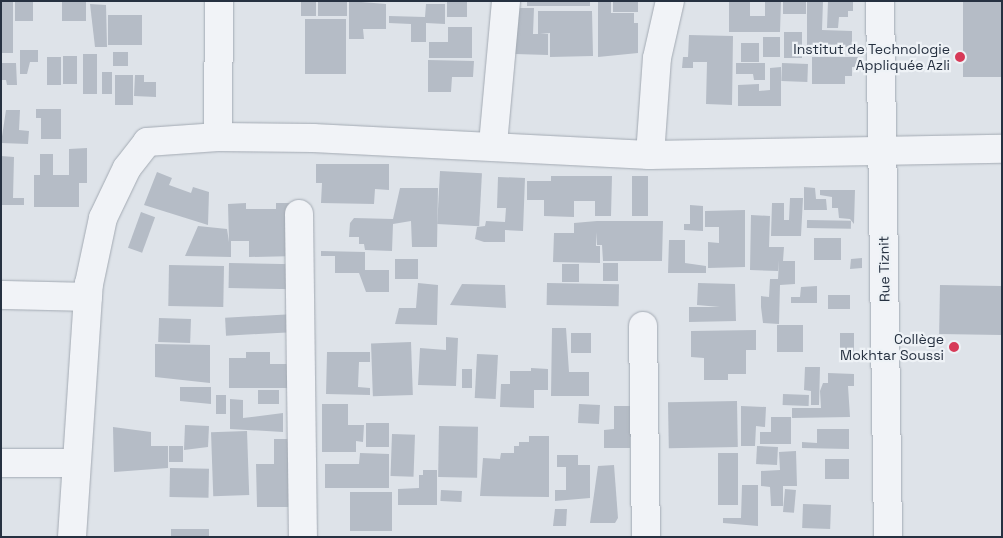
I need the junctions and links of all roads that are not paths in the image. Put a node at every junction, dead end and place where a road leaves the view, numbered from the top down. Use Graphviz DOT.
graph roads {
  1 [pos="219,1"];
  2 [pos="506,1"];
  3 [pos="670,1"];
  4 [pos="880,1"];
  5 [pos="218,136"];
  6 [pos="493,144"];
  7 [pos="1002,149"];
  8 [pos="882,152"];
  9 [pos="650,155"];
  10 [pos="298,214"];
  11 [pos="1,295"];
  12 [pos="88,297"];
  13 [pos="643,326"];
  14 [pos="1,463"];
  15 [pos="74,463"];
  16 [pos="72,537"];
  17 [pos="303,537"];
  18 [pos="646,537"];
  19 [pos="888,537"];
  1 -- 5 [label="street"];
  2 -- 6 [label="street"];
  3 -- 9 [label="street"];
  4 -- 8 [label="street, Rue Tiznit"];
  5 -- 6 [label="street"];
  5 -- 12 [label="street"];
  6 -- 9 [label="street"];
  7 -- 8 [label="street"];
  8 -- 9 [label="street"];
  8 -- 19 [label="street, Rue Tiznit"];
  10 -- 17 [label="street"];
  11 -- 12 [label="street"];
  12 -- 15 [label="street"];
  13 -- 18 [label="street"];
  14 -- 15 [label="street"];
  15 -- 16 [label="street"];
}
